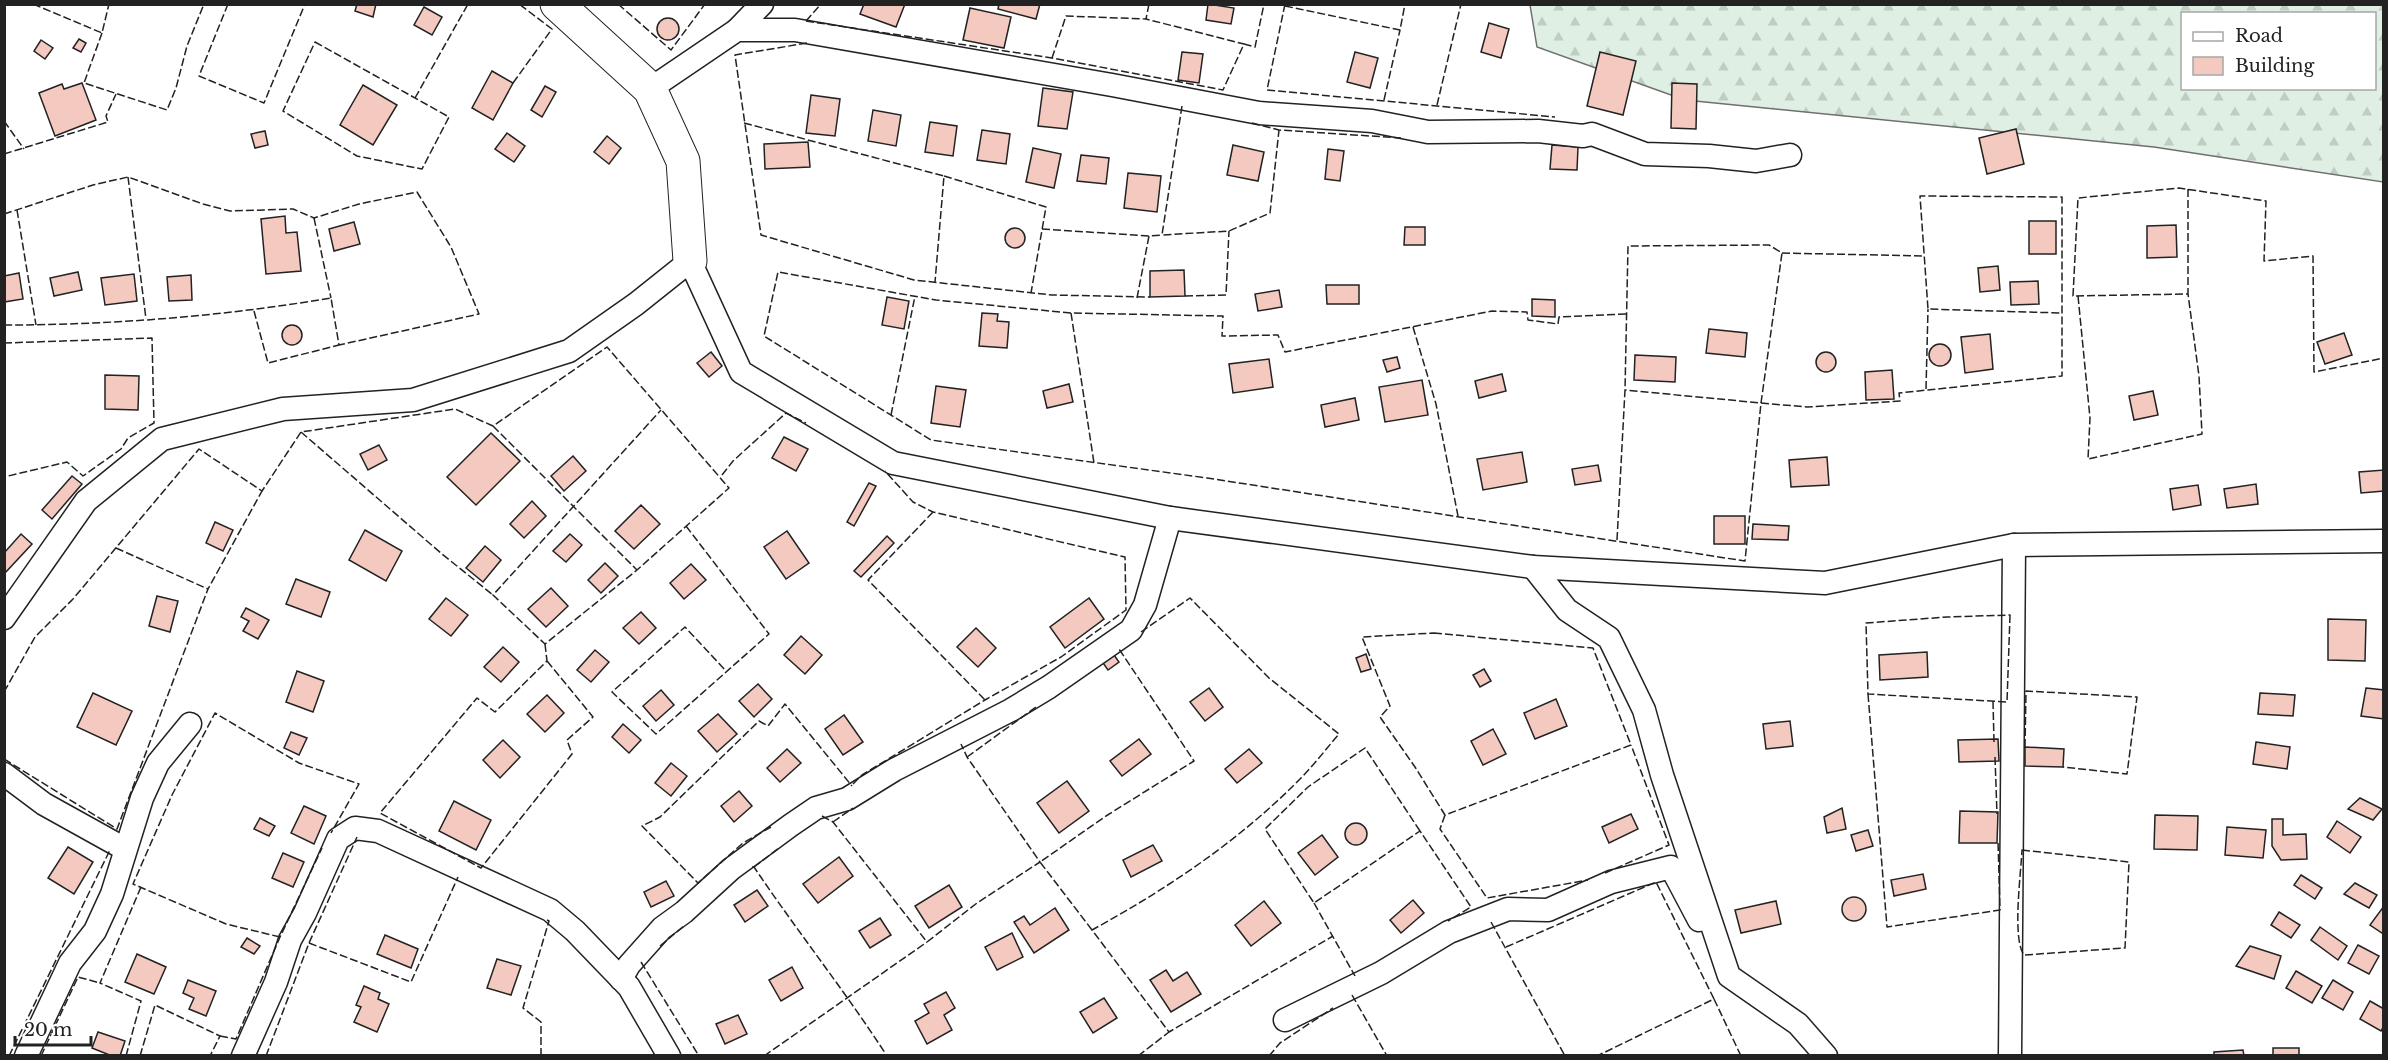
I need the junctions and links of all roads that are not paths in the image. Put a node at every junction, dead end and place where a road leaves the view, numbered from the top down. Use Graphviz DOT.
graph roads {
  1 [pos="557,4"];
  2 [pos="762,4"];
  3 [pos="737,30"];
  4 [pos="650,89"];
  5 [pos="1790,155"];
  6 [pos="690,261"];
  7 [pos="1170,518"];
  8 [pos="2384,541"];
  9 [pos="2014,545"];
  10 [pos="1533,567"];
  11 [pos="4,618"];
  12 [pos="190,724"];
  13 [pos="4,774"];
  14 [pos="124,849"];
  15 [pos="1729,976"];
  16 [pos="621,979"];
  17 [pos="1285,1020"];
  18 [pos="26,1056"];
  19 [pos="243,1056"];
  20 [pos="669,1056"];
  21 [pos="1826,1056"];
  22 [pos="2010,1056"];
  1 -- 4 [label="main road"];
  2 -- 3 [label="street"];
  3 -- 4 [label="street"];
  3 -- 5 [label="street"];
  4 -- 6 [label="main road"];
  6 -- 7 [label="street"];
  6 -- 11 [label="street"];
  7 -- 10 [label="street"];
  7 -- 16 [label="street"];
  8 -- 9 [label="street"];
  9 -- 10 [label="street"];
  9 -- 22 [label="street"];
  10 -- 15 [label="street"];
  12 -- 14 [label="street"];
  13 -- 14 [label="street"];
  14 -- 18 [label="street"];
  15 -- 17 [label="street"];
  15 -- 21 [label="street"];
  16 -- 19 [label="street"];
  16 -- 20 [label="street"];
}
